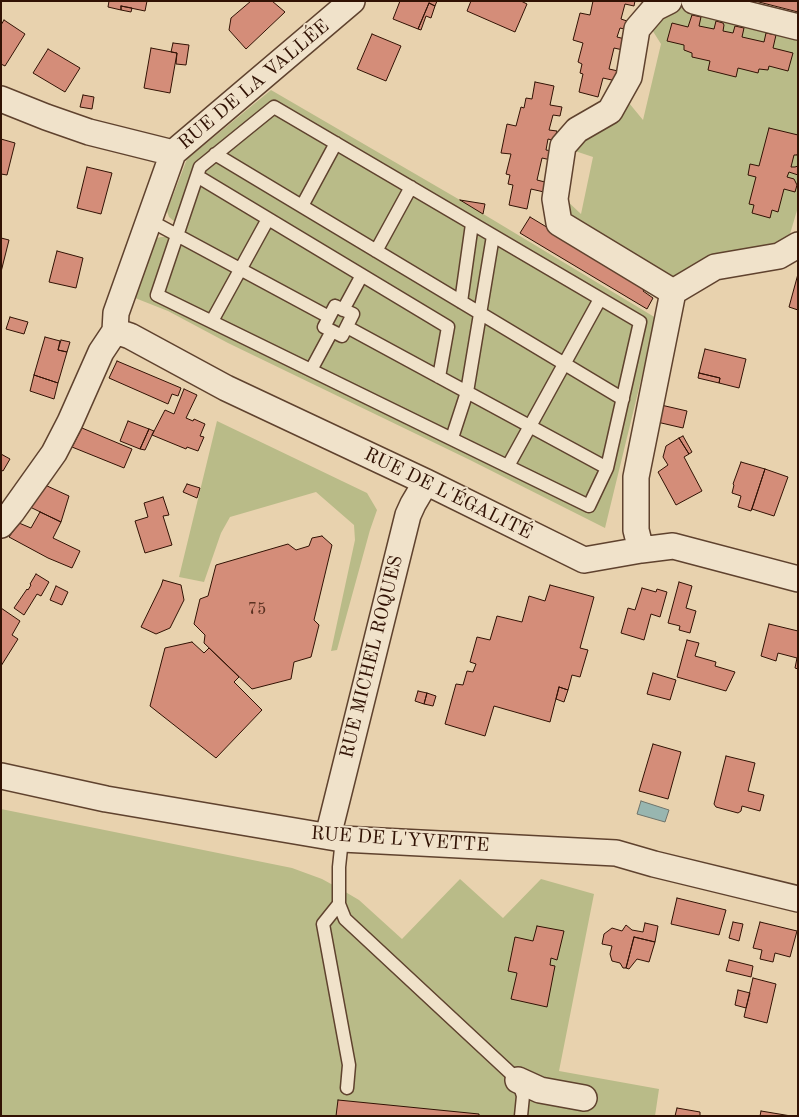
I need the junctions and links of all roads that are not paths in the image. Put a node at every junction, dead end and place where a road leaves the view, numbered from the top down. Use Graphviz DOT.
graph roads {
  1 [pos="352,1"];
  2 [pos="669,1"];
  3 [pos="694,1"];
  4 [pos="798,27"];
  5 [pos="1,99"];
  6 [pos="336,143"];
  7 [pos="173,152"];
  8 [pos="215,154"];
  9 [pos="197,176"];
  10 [pos="411,187"];
  11 [pos="302,206"];
  12 [pos="268,219"];
  13 [pos="148,220"];
  14 [pos="472,224"];
  15 [pos="176,235"];
  16 [pos="493,236"];
  17 [pos="376,251"];
  18 [pos="791,254"];
  19 [pos="241,270"];
  20 [pos="362,275"];
  21 [pos="673,292"];
  22 [pos="600,299"];
  23 [pos="461,302"];
  24 [pos="343,310"];
  25 [pos="480,313"];
  26 [pos="329,317"];
  27 [pos="212,321"];
  28 [pos="347,327"];
  29 [pos="115,331"];
  30 [pos="332,331"];
  31 [pos="564,364"];
  32 [pos="311,370"];
  33 [pos="439,377"];
  34 [pos="467,392"];
  35 [pos="623,399"];
  36 [pos="530,426"];
  37 [pos="452,438"];
  38 [pos="508,466"];
  39 [pos="607,468"];
  40 [pos="426,482"];
  41 [pos="1,525"];
  42 [pos="641,550"];
  43 [pos="798,579"];
  44 [pos="1,776"];
  45 [pos="335,838"];
  46 [pos="798,899"];
  47 [pos="339,904"];
  48 [pos="518,1080"];
  49 [pos="347,1088"];
  50 [pos="584,1098"];
  51 [pos="521,1116"];
  1 -- 7 [label="street, RUE DE LA VALLÉE"];
  2 -- 21 [label="street"];
  3 -- 4 [label="street"];
  5 -- 7 [label="street"];
  6 -- 8 [label="lane"];
  6 -- 10 [label="lane"];
  6 -- 11 [label="lane"];
  7 -- 13 [label="street, RUE DE LA VALLÉE"];
  8 -- 9 [label="lane"];
  8 -- 11 [label="lane"];
  9 -- 12 [label="lane"];
  9 -- 15 [label="lane"];
  10 -- 14 [label="lane"];
  10 -- 17 [label="lane"];
  11 -- 17 [label="lane"];
  12 -- 19 [label="lane"];
  12 -- 20 [label="lane"];
  13 -- 15 [label="lane"];
  13 -- 29 [label="street, RUE DE LA VALLÉE"];
  14 -- 16 [label="lane"];
  14 -- 23 [label="lane"];
  15 -- 19 [label="lane"];
  15 -- 27 [label="lane"];
  16 -- 22 [label="lane"];
  16 -- 25 [label="lane"];
  17 -- 23 [label="lane"];
  18 -- 21 [label="street"];
  19 -- 26 [label="lane"];
  19 -- 27 [label="lane"];
  20 -- 24 [label="lane"];
  20 -- 33 [label="lane"];
  21 -- 42 [label="street"];
  22 -- 31 [label="lane"];
  22 -- 35 [label="lane"];
  23 -- 25 [label="lane"];
  24 -- 26 [label="lane"];
  24 -- 28 [label="lane"];
  25 -- 31 [label="lane"];
  25 -- 34 [label="lane"];
  26 -- 30 [label="lane"];
  27 -- 32 [label="lane"];
  28 -- 30 [label="lane"];
  28 -- 33 [label="lane"];
  29 -- 40 [label="street, RUE DE L'ÉGALITÉ"];
  29 -- 41 [label="street, RUE DE LA VALLÉE"];
  30 -- 32 [label="lane"];
  31 -- 35 [label="lane"];
  31 -- 36 [label="lane"];
  32 -- 37 [label="lane"];
  33 -- 34 [label="lane"];
  34 -- 36 [label="lane"];
  34 -- 37 [label="lane"];
  35 -- 39 [label="lane"];
  36 -- 38 [label="lane"];
  36 -- 39 [label="lane"];
  37 -- 38 [label="lane"];
  38 -- 39 [label="lane"];
  40 -- 42 [label="street, RUE DE L'ÉGALITÉ"];
  40 -- 45 [label="street, RUE MICHEL ROQUES"];
  42 -- 43 [label="street, RUE DE L'ÉGALITÉ"];
  44 -- 45 [label="street, RUE DE L'YVETTE"];
  45 -- 46 [label="street, RUE DE L'YVETTE"];
  45 -- 47 [label="lane"];
  47 -- 48 [label="lane"];
  47 -- 49 [label="lane"];
  48 -- 50 [label="street"];
  48 -- 51 [label="lane"];
}
